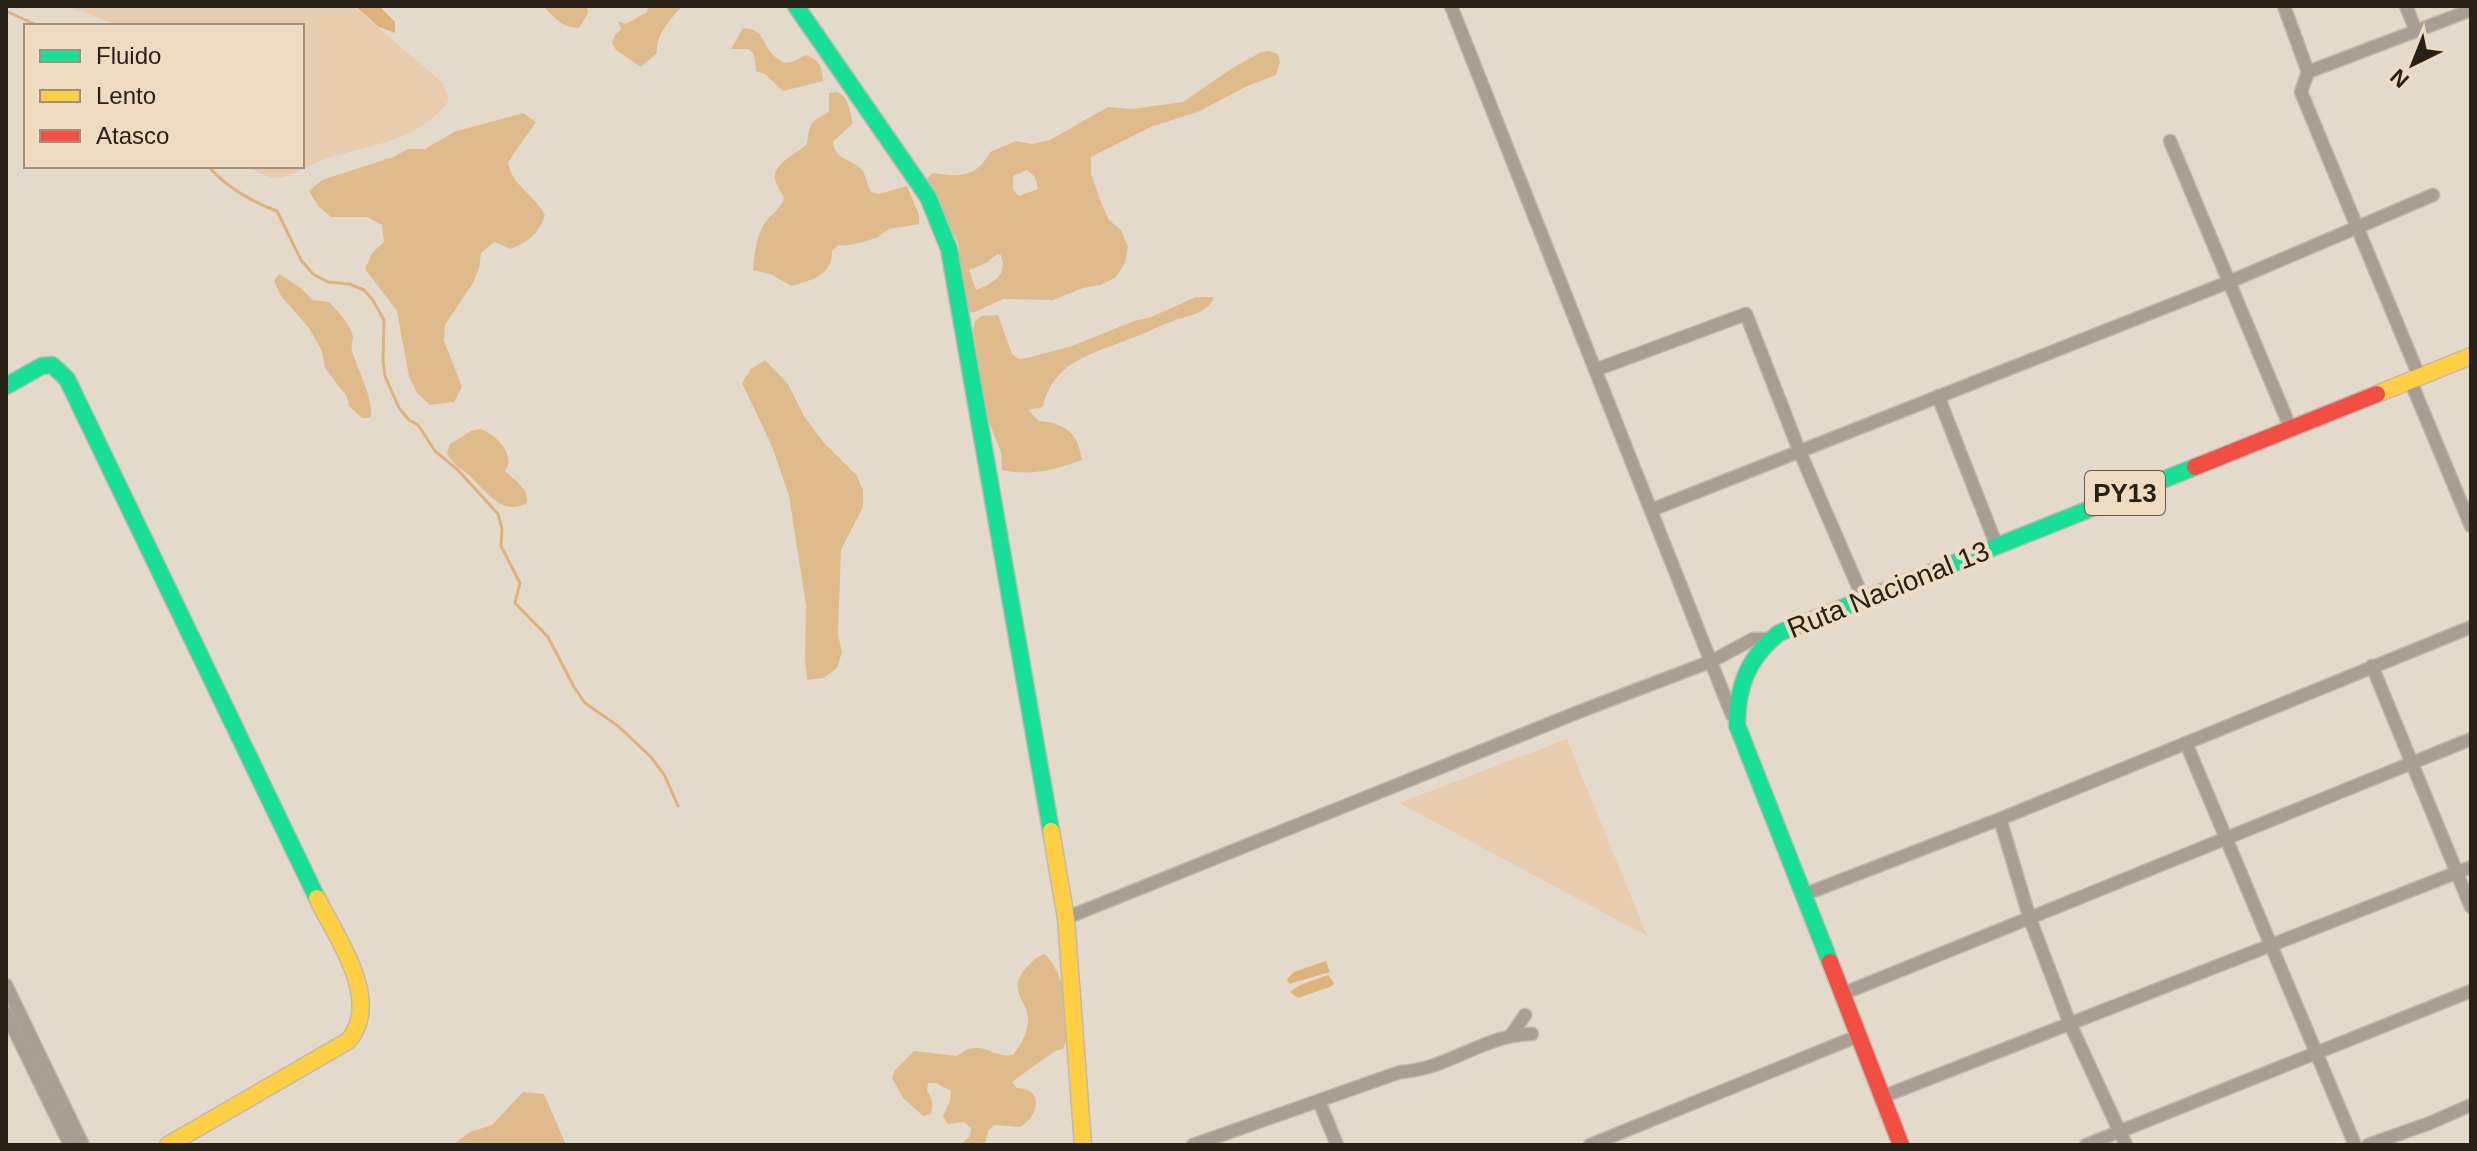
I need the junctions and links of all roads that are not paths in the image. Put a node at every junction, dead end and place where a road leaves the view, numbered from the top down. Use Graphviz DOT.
graph roads {
  1 [pos="796,6"];
  2 [pos="1451,6"];
  3 [pos="2284,6"];
  4 [pos="2406,6"];
  5 [pos="2471,10"];
  6 [pos="2416,31"];
  7 [pos="2308,72"];
  8 [pos="2170,141"];
  9 [pos="2433,195"];
  10 [pos="2359,227"];
  11 [pos="2229,282"];
  12 [pos="2471,356"];
  13 [pos="1595,370"];
  14 [pos="2415,378"];
  15 [pos="6,386"];
  16 [pos="1938,396"];
  17 [pos="2290,427"];
  18 [pos="1799,450"];
  19 [pos="1651,510"];
  20 [pos="2471,526"];
  21 [pos="1996,544"];
  22 [pos="1863,598"];
  23 [pos="2471,627"];
  24 [pos="1770,639"];
  25 [pos="1712,661"];
  26 [pos="2372,666"];
  27 [pos="1737,725"];
  28 [pos="2471,739"];
  29 [pos="2186,743"];
  30 [pos="2412,763"];
  31 [pos="2000,819"];
  32 [pos="2225,839"];
  33 [pos="2471,867"];
  34 [pos="2456,873"];
  35 [pos="1803,895"];
  36 [pos="2471,907"];
  37 [pos="1066,918"];
  38 [pos="2030,919"];
  39 [pos="2271,945"];
  40 [pos="6,985"];
  41 [pos="2471,991"];
  42 [pos="1842,994"];
  43 [pos="6,1013"];
  44 [pos="1525,1015"];
  45 [pos="2070,1024"];
  46 [pos="1512,1034"];
  47 [pos="1532,1034"];
  48 [pos="1858,1036"];
  49 [pos="2314,1054"];
  50 [pos="1882,1097"];
  51 [pos="1319,1101"];
  52 [pos="2471,1105"];
  53 [pos="2120,1132"];
  54 [pos="70,1145"];
  55 [pos="83,1145"];
  56 [pos="168,1145"];
  57 [pos="1083,1145"];
  58 [pos="1193,1145"];
  59 [pos="1337,1145"];
  60 [pos="1590,1145"];
  61 [pos="1901,1145"];
  62 [pos="2086,1145"];
  63 [pos="2126,1145"];
  64 [pos="2355,1145"];
  65 [pos="2368,1145"];
  1 -- 37 [label="main road"];
  2 -- 13 [label="street"];
  3 -- 7 [label="street"];
  4 -- 6 [label="street"];
  5 -- 6 [label="street"];
  6 -- 7 [label="street"];
  7 -- 10 [label="street"];
  8 -- 11 [label="street"];
  9 -- 10 [label="street"];
  10 -- 11 [label="street"];
  10 -- 14 [label="street"];
  11 -- 16 [label="street"];
  11 -- 17 [label="street"];
  12 -- 14 [label="main road, Ruta Nacional 13 / PY13"];
  13 -- 18 [label="street"];
  13 -- 19 [label="street"];
  14 -- 17 [label="main road, Ruta Nacional 13 / PY13"];
  14 -- 20 [label="street"];
  15 -- 56 [label="main road"];
  16 -- 18 [label="street"];
  16 -- 21 [label="street"];
  17 -- 21 [label="main road, Ruta Nacional 13 / PY13"];
  18 -- 19 [label="street"];
  18 -- 22 [label="street"];
  19 -- 25 [label="street"];
  21 -- 22 [label="main road, Ruta Nacional 13 / PY13"];
  22 -- 24 [label="main road, Ruta Nacional 13 / PY13"];
  23 -- 26 [label="street"];
  24 -- 25 [label="street"];
  24 -- 27 [label="main road, Ruta Nacional 13"];
  25 -- 27 [label="street"];
  25 -- 37 [label="street"];
  26 -- 29 [label="street"];
  26 -- 30 [label="street"];
  27 -- 35 [label="main road, Ruta Nacional 13"];
  28 -- 30 [label="street"];
  29 -- 31 [label="street"];
  29 -- 32 [label="street"];
  30 -- 32 [label="street"];
  30 -- 34 [label="street"];
  31 -- 35 [label="street"];
  31 -- 38 [label="street"];
  32 -- 38 [label="street"];
  32 -- 39 [label="street"];
  33 -- 34 [label="street"];
  34 -- 36 [label="street"];
  34 -- 39 [label="street"];
  35 -- 42 [label="main road, Ruta Nacional 13"];
  37 -- 57 [label="main road"];
  38 -- 42 [label="street"];
  38 -- 45 [label="street"];
  39 -- 45 [label="street"];
  39 -- 49 [label="street"];
  40 -- 55 [label="street"];
  41 -- 49 [label="street"];
  42 -- 48 [label="main road, Ruta Nacional 13"];
  43 -- 54 [label="street"];
  44 -- 46 [label="street"];
  45 -- 50 [label="street"];
  45 -- 53 [label="street"];
  46 -- 47 [label="street"];
  46 -- 51 [label="street"];
  48 -- 50 [label="main road, Ruta Nacional 13"];
  48 -- 60 [label="street"];
  49 -- 53 [label="street"];
  49 -- 64 [label="street"];
  50 -- 61 [label="main road, Ruta Nacional 13"];
  51 -- 58 [label="street"];
  51 -- 59 [label="street"];
  52 -- 65 [label="street"];
  53 -- 62 [label="street"];
  53 -- 63 [label="street"];
}
